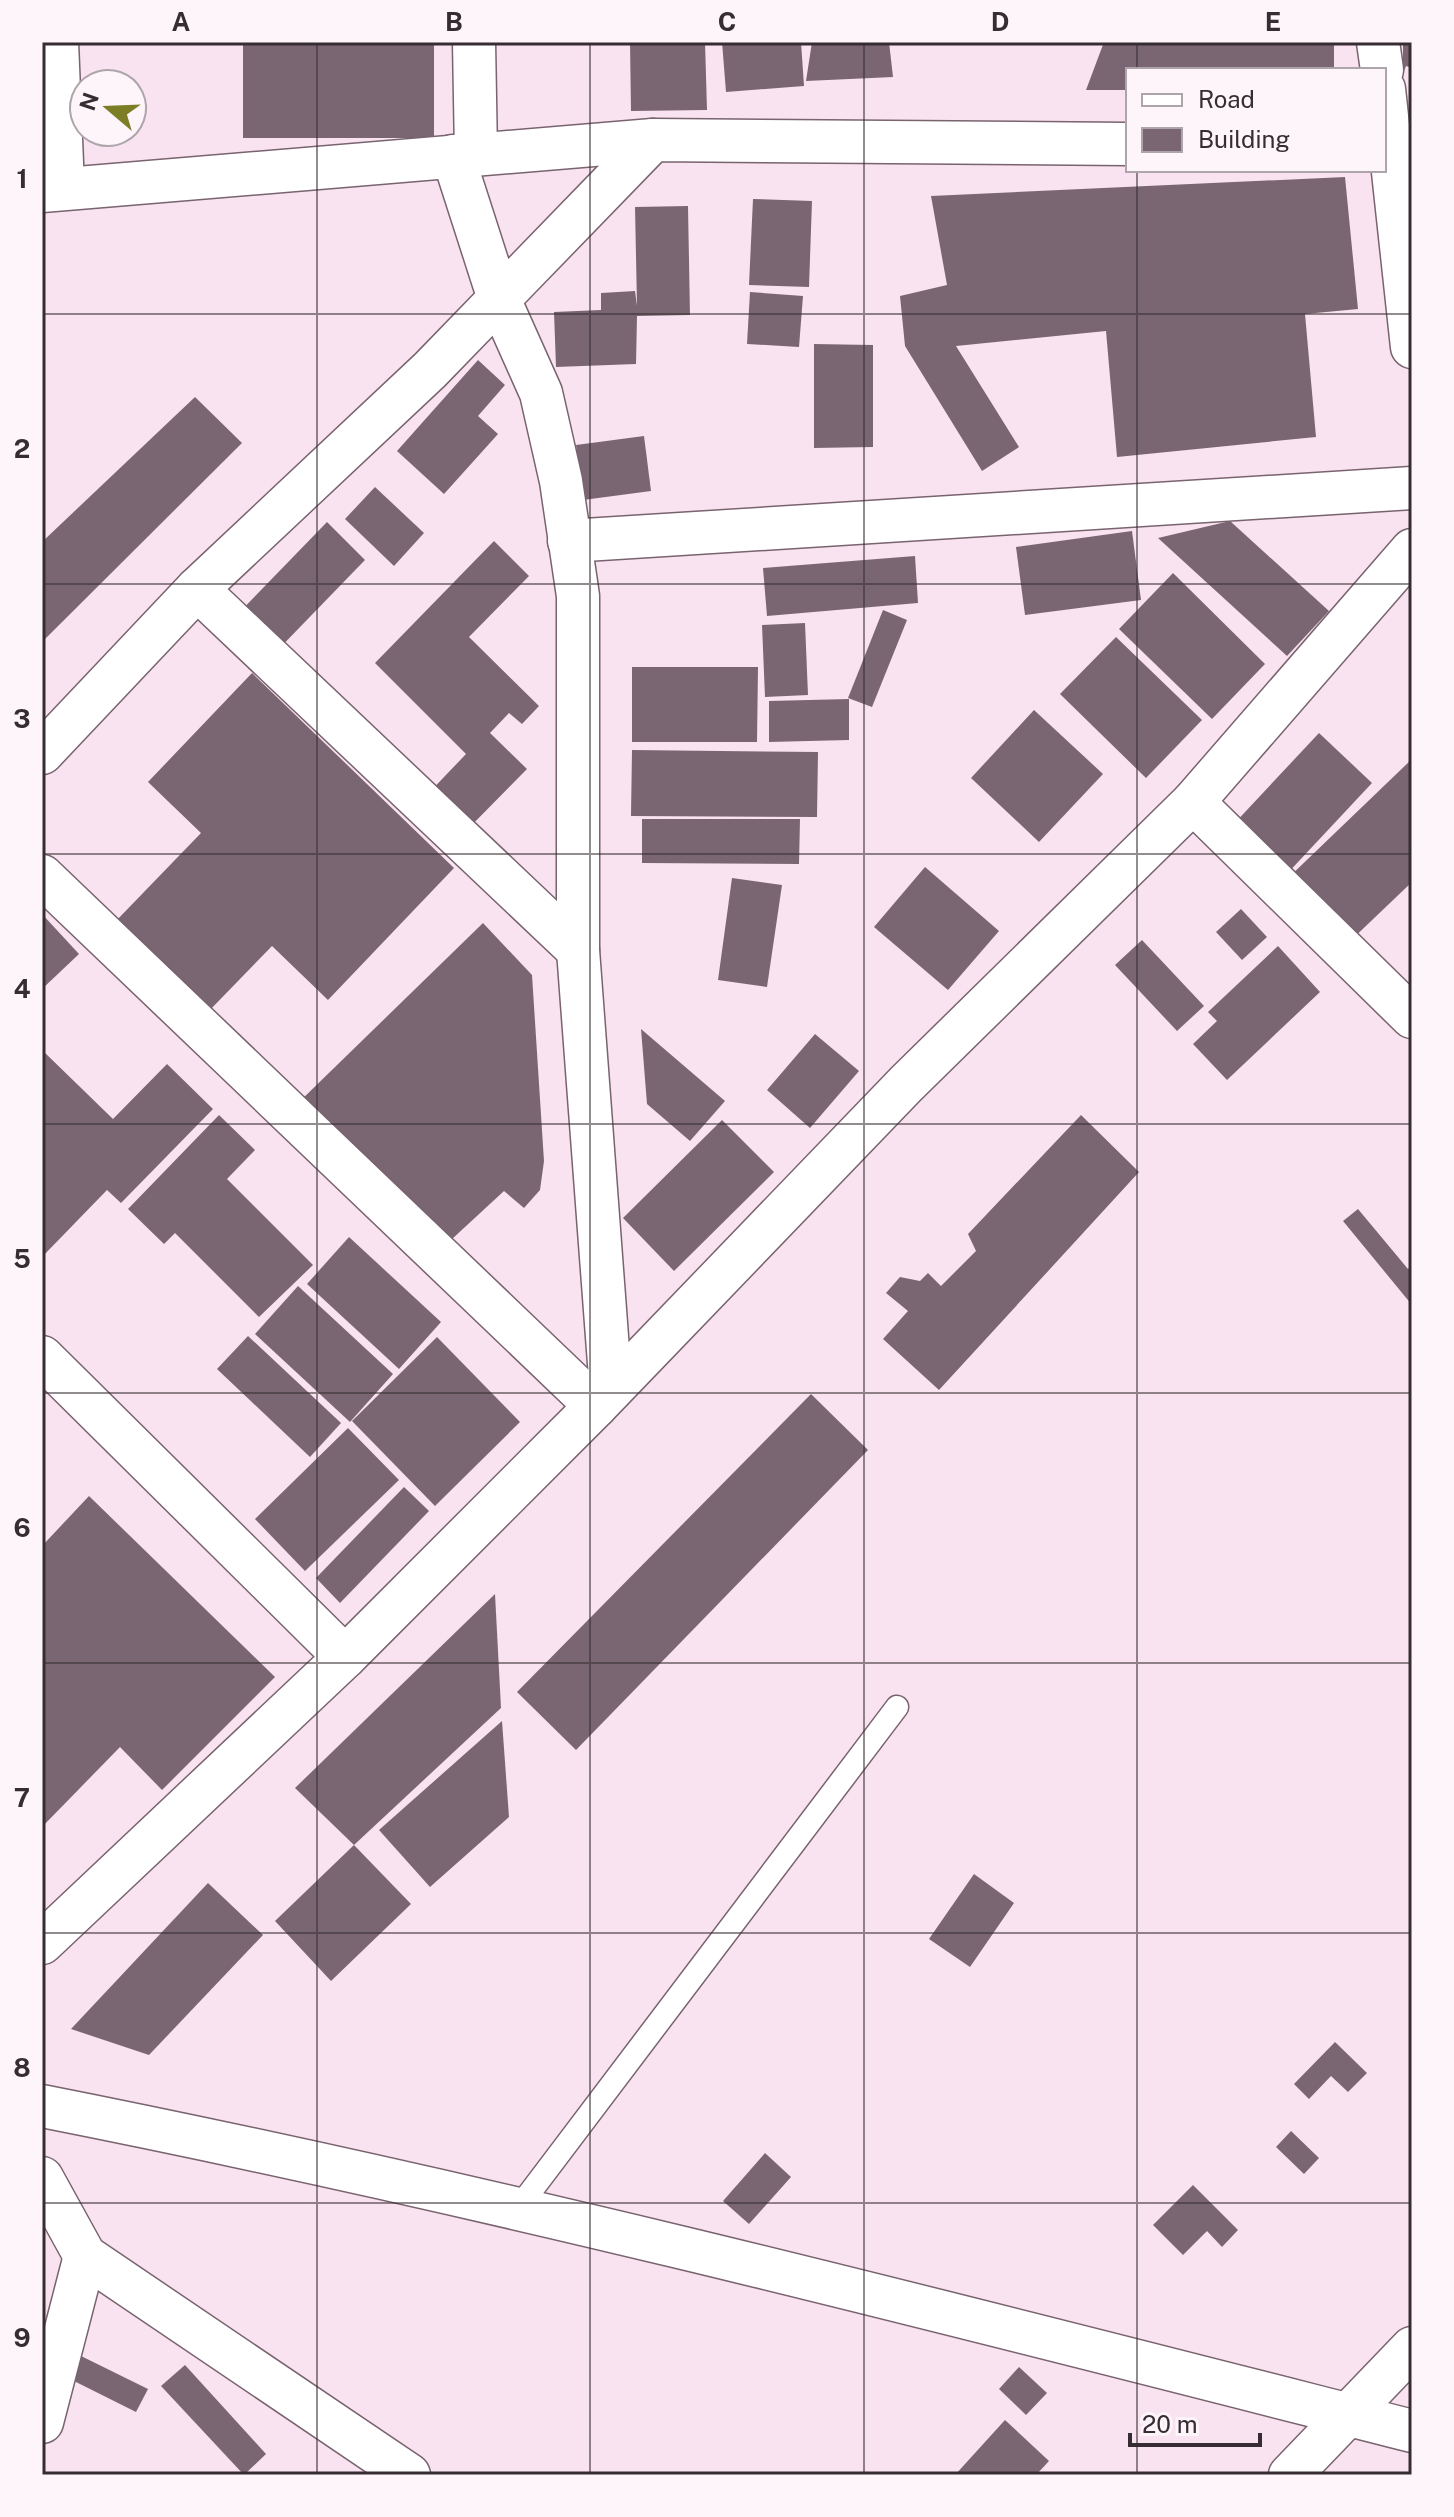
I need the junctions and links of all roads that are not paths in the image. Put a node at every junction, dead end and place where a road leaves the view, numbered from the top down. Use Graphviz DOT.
graph roads {
  1 [pos="57,42"];
  2 [pos="474,42"];
  3 [pos="1378,42"];
  4 [pos="1382,68"];
  5 [pos="653,140"];
  6 [pos="1126,144"];
  7 [pos="1387,146"];
  8 [pos="464,155"];
  9 [pos="52,189"];
  10 [pos="499,299"];
  11 [pos="1412,347"];
  12 [pos="1412,488"];
  13 [pos="569,541"];
  14 [pos="1412,550"];
  15 [pos="197,589"];
  16 [pos="42,753"];
  17 [pos="1193,802"];
  18 [pos="42,876"];
  19 [pos="578,950"];
  20 [pos="1412,1017"];
  21 [pos="42,1357"];
  22 [pos="604,1398"];
  23 [pos="345,1657"];
  24 [pos="897,1707"];
  25 [pos="42,1943"];
  26 [pos="42,2106"];
  27 [pos="42,2178"];
  28 [pos="519,2207"];
  29 [pos="85,2256"];
  30 [pos="1412,2348"];
  31 [pos="1347,2415"];
  32 [pos="42,2422"];
  33 [pos="1412,2431"];
  34 [pos="409,2475"];
  35 [pos="1290,2475"];
  1 -- 9 [label="street"];
  2 -- 8 [label="street"];
  3 -- 4 [label="street"];
  5 -- 6 [label="street"];
  5 -- 8 [label="street"];
  5 -- 10 [label="street"];
  7 -- 11 [label="street"];
  8 -- 9 [label="street"];
  8 -- 10 [label="street"];
  10 -- 13 [label="street"];
  10 -- 15 [label="street"];
  12 -- 13 [label="street"];
  13 -- 19 [label="street"];
  14 -- 17 [label="street"];
  15 -- 16 [label="street"];
  15 -- 19 [label="street"];
  17 -- 20 [label="street"];
  17 -- 22 [label="street"];
  18 -- 22 [label="street"];
  19 -- 22 [label="street"];
  21 -- 23 [label="street"];
  22 -- 23 [label="street"];
  23 -- 25 [label="street"];
  24 -- 28 [label="lane"];
  26 -- 28 [label="street"];
  27 -- 29 [label="street"];
  28 -- 31 [label="street"];
  29 -- 32 [label="street"];
  29 -- 34 [label="street"];
  30 -- 31 [label="street"];
  31 -- 33 [label="street"];
  31 -- 35 [label="street"];
}
